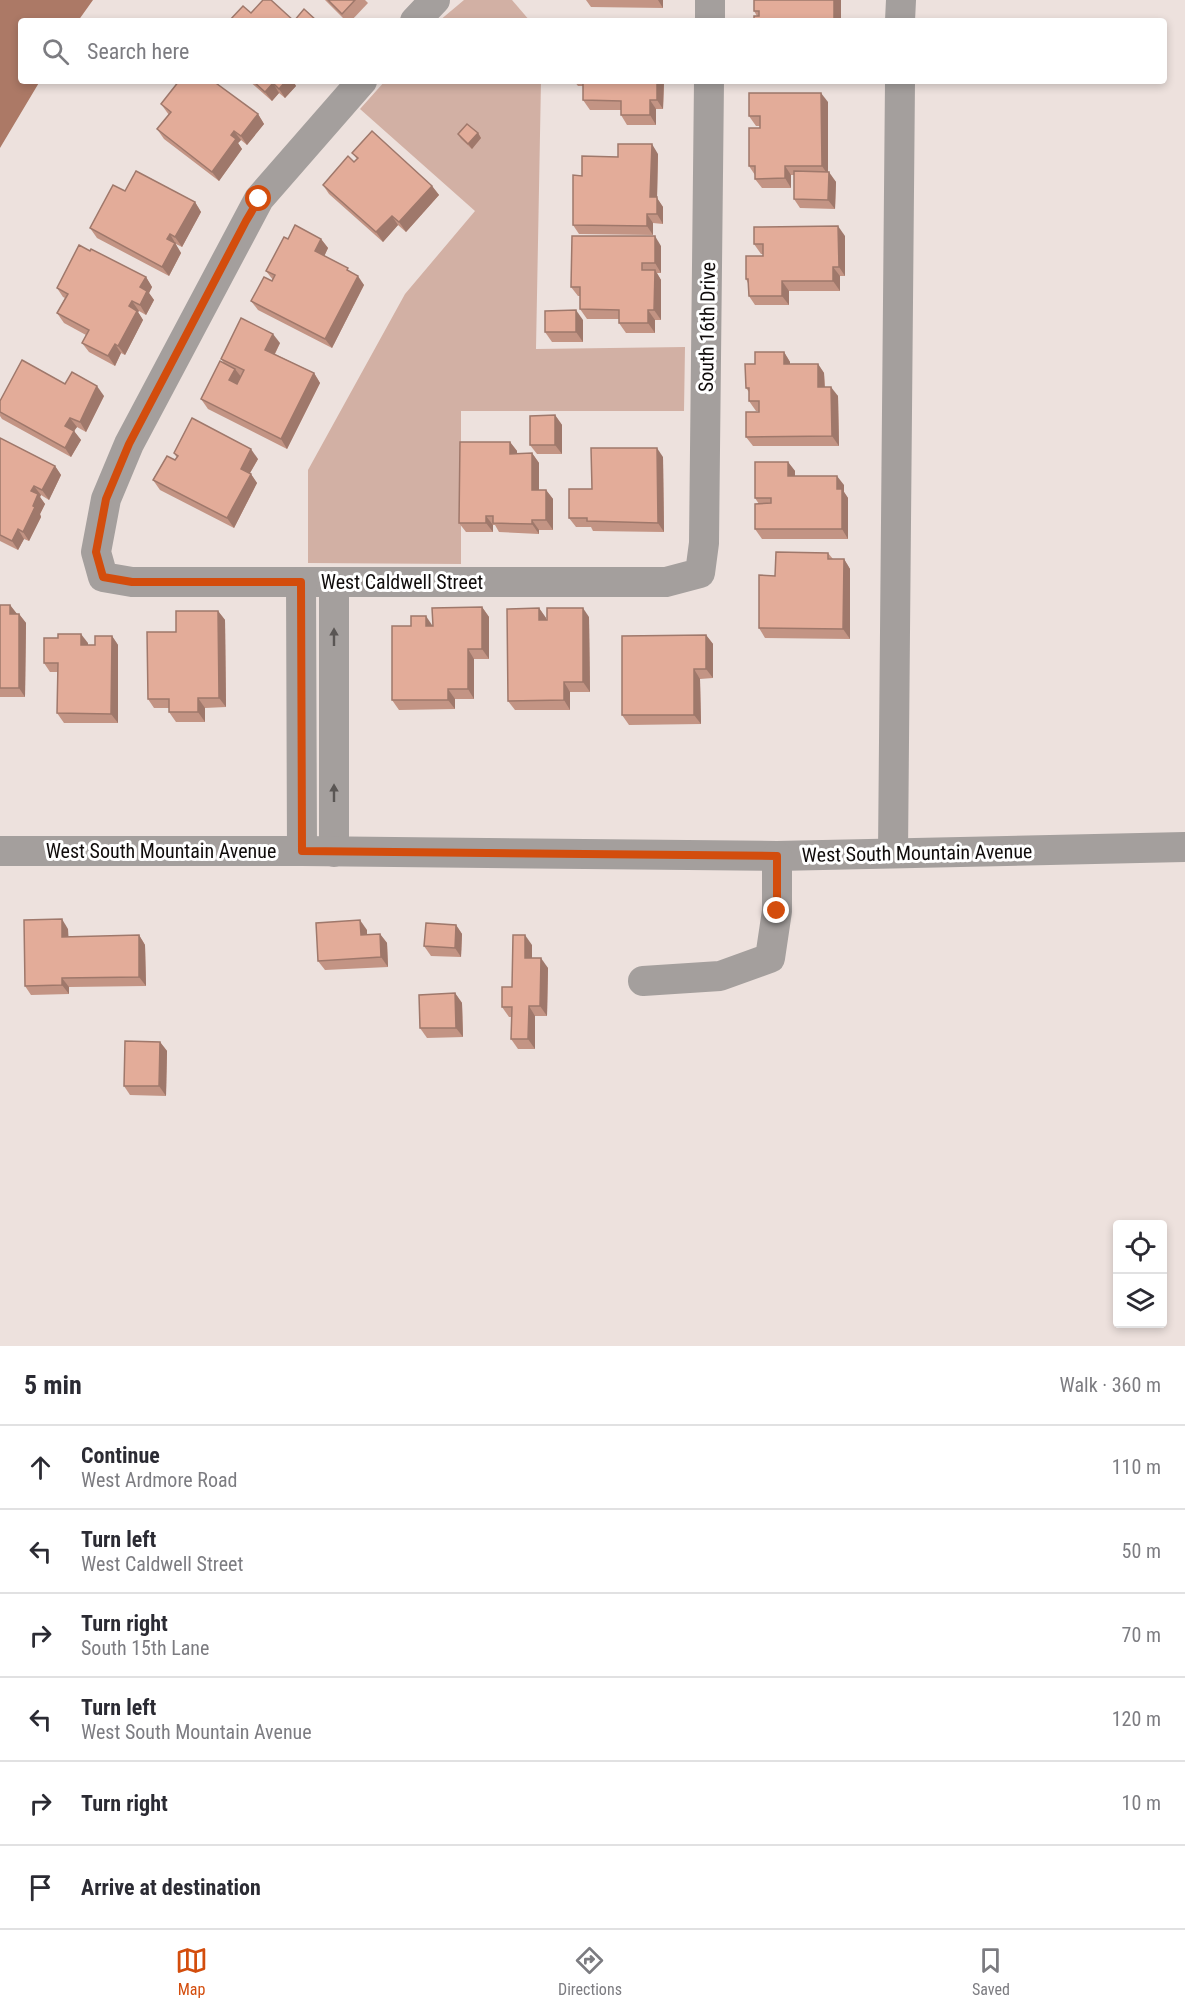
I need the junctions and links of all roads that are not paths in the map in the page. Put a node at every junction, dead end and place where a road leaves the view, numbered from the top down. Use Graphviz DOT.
graph roads {
  1 [pos="435,0"];
  2 [pos="710,0"];
  3 [pos="901,0"];
  4 [pos="418,18"];
  5 [pos="710,18"];
  6 [pos="900,18"];
  7 [pos="359,84"];
  8 [pos="709,84"];
  9 [pos="900,84"];
  10 [pos="700,573"];
  11 [pos="301,582"];
  12 [pos="334,582"];
  13 [pos="302,736"];
  14 [pos="334,736"];
  15 [pos="1185,847"];
  16 [pos="0,850"];
  17 [pos="302,851"];
  18 [pos="334,852"];
  19 [pos="893,853"];
  20 [pos="777,856"];
  21 [pos="643,981"];
  1 -- 4 [label="street"];
  2 -- 5 [label="street"];
  3 -- 6 [label="street"];
  7 -- 11 [label="street, West Caldwell Street"];
  8 -- 10 [label="street, South 16th Drive"];
  9 -- 19 [label="street"];
  10 -- 12 [label="street, West Caldwell Street"];
  11 -- 12 [label="street, West Caldwell Street"];
  11 -- 13 [label="street"];
  14 -- 12 [label="street, one-way"];
  13 -- 14 [label="street"];
  13 -- 17 [label="street"];
  18 -- 14 [label="street, one-way"];
  15 -- 19 [label="street, West South Mountain Avenue"];
  16 -- 17 [label="street, West South Mountain Avenue"];
  17 -- 18 [label="street, West South Mountain Avenue"];
  18 -- 20 [label="street, West South Mountain Avenue"];
  19 -- 20 [label="street, West South Mountain Avenue"];
  20 -- 21 [label="street"];
}
